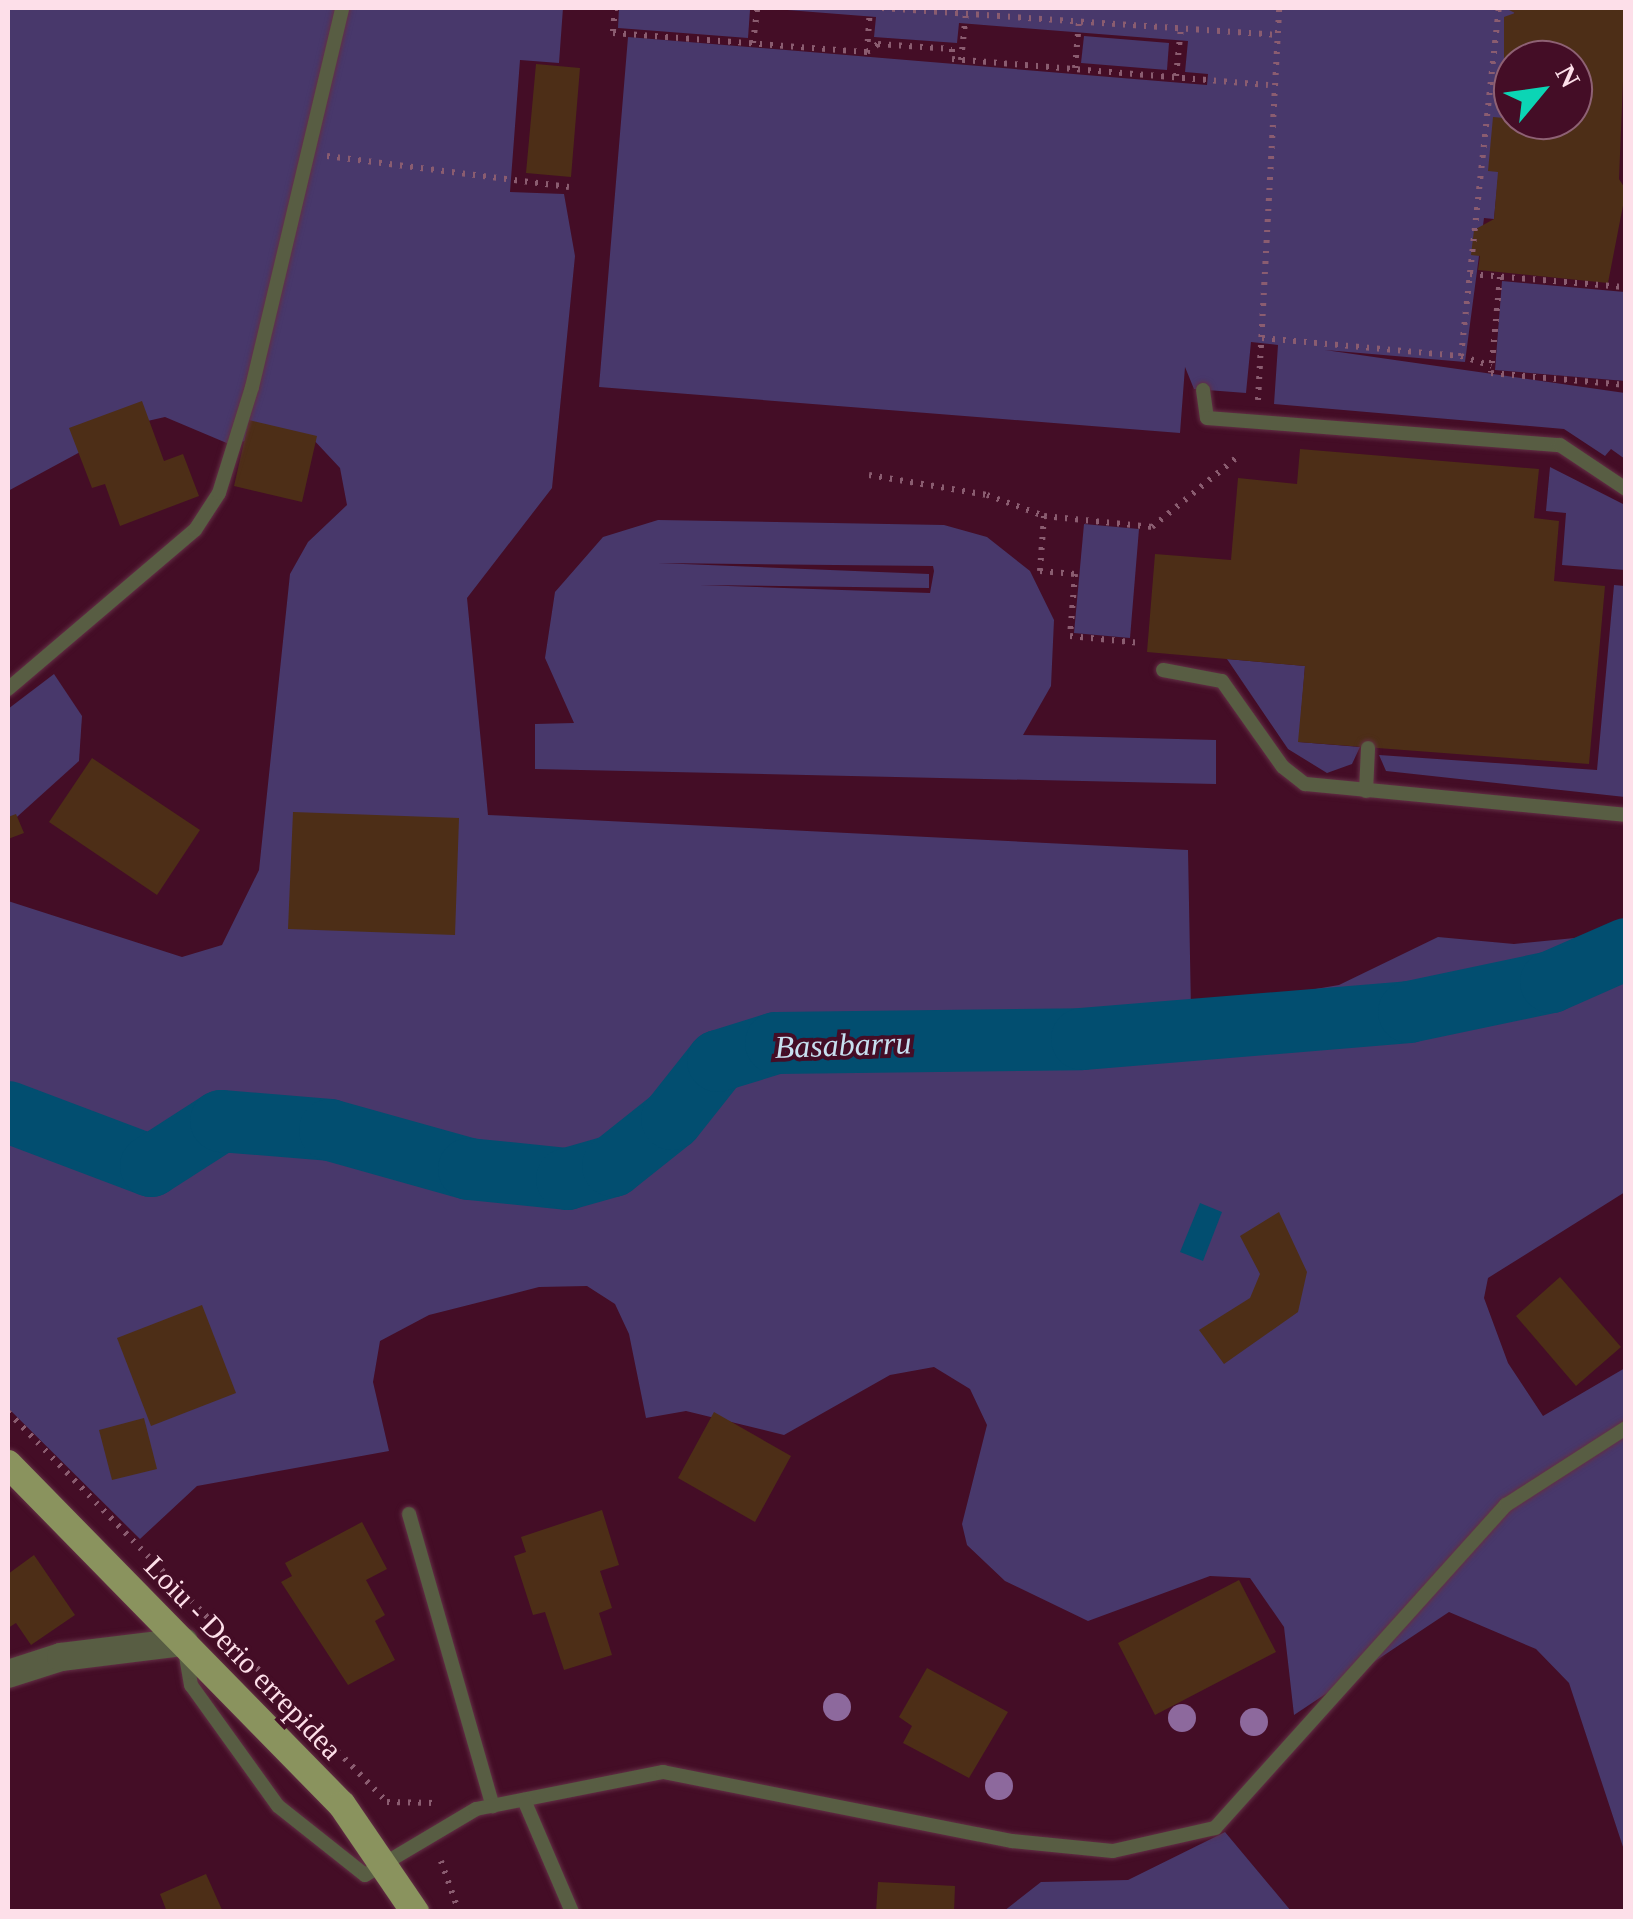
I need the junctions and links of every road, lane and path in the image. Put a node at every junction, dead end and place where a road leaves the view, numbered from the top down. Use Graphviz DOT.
graph roads {
  1 [pos="342,8"];
  2 [pos="614,8"];
  3 [pos="757,8"];
  4 [pos="870,8"];
  5 [pos="882,8"];
  6 [pos="1279,8"];
  7 [pos="1499,8"];
  8 [pos="966,14"];
  9 [pos="1079,21"];
  10 [pos="1181,28"];
  11 [pos="1280,35"];
  12 [pos="754,42"];
  13 [pos="868,52"];
  14 [pos="962,60"];
  15 [pos="1075,68"];
  16 [pos="1176,76"];
  17 [pos="1268,84"];
  18 [pos="308,153"];
  19 [pos="569,187"];
  20 [pos="1470,274"];
  21 [pos="1500,276"];
  22 [pos="1626,287"];
  23 [pos="1262,338"];
  24 [pos="1460,356"];
  25 [pos="1491,366"];
  26 [pos="1626,386"];
  27 [pos="1203,390"];
  28 [pos="1258,403"];
  29 [pos="1236,458"];
  30 [pos="869,475"];
  31 [pos="1626,489"];
  32 [pos="1044,516"];
  33 [pos="1141,642"];
  34 [pos="1163,670"];
  35 [pos="8,689"];
  36 [pos="1368,748"];
  37 [pos="1366,791"];
  38 [pos="1626,815"];
  39 [pos="8,1412"];
  40 [pos="1626,1428"];
  41 [pos="8,1464"];
  42 [pos="410,1514"];
  43 [pos="184,1642"];
  44 [pos="8,1674"];
  45 [pos="524,1800"];
  46 [pos="493,1806"];
  47 [pos="444,1824"];
  48 [pos="386,1863"];
  49 [pos="414,1912"];
  50 [pos="459,1912"];
  51 [pos="572,1912"];
  1 -- 18 [label="lane"];
  2 -- 12 [label="path"];
  3 -- 12 [label="path"];
  4 -- 13 [label="path"];
  5 -- 8 [label="path"];
  6 -- 11 [label="path"];
  7 -- 20 [label="path"];
  8 -- 9 [label="path"];
  8 -- 14 [label="path"];
  9 -- 10 [label="path"];
  9 -- 15 [label="path"];
  10 -- 11 [label="path"];
  10 -- 16 [label="path"];
  11 -- 23 [label="path"];
  12 -- 13 [label="path"];
  13 -- 14 [label="path"];
  14 -- 15 [label="path"];
  15 -- 16 [label="path"];
  16 -- 17 [label="path"];
  18 -- 19 [label="path"];
  18 -- 35 [label="lane"];
  20 -- 21 [label="path"];
  20 -- 24 [label="path"];
  21 -- 22 [label="path"];
  21 -- 25 [label="path"];
  23 -- 24 [label="path"];
  23 -- 28 [label="path"];
  24 -- 25 [label="path"];
  25 -- 26 [label="path"];
  27 -- 31 [label="lane"];
  29 -- 32 [label="path"];
  30 -- 32 [label="path"];
  32 -- 33 [label="path"];
  34 -- 37 [label="lane"];
  36 -- 37 [label="lane"];
  37 -- 38 [label="lane"];
  39 -- 47 [label="path"];
  40 -- 45 [label="lane"];
  41 -- 43 [label="main road, Loiu - Derio errepidea"];
  42 -- 46 [label="lane"];
  43 -- 44 [label="street"];
  43 -- 48 [label="main road, Loiu - Derio errepidea"];
  43 -- 48 [label="lane"];
  45 -- 46 [label="lane"];
  45 -- 51 [label="lane"];
  46 -- 47 [label="lane"];
  47 -- 48 [label="lane"];
  47 -- 50 [label="path"];
  48 -- 49 [label="main road, Loiu - Derio errepidea"];
}
